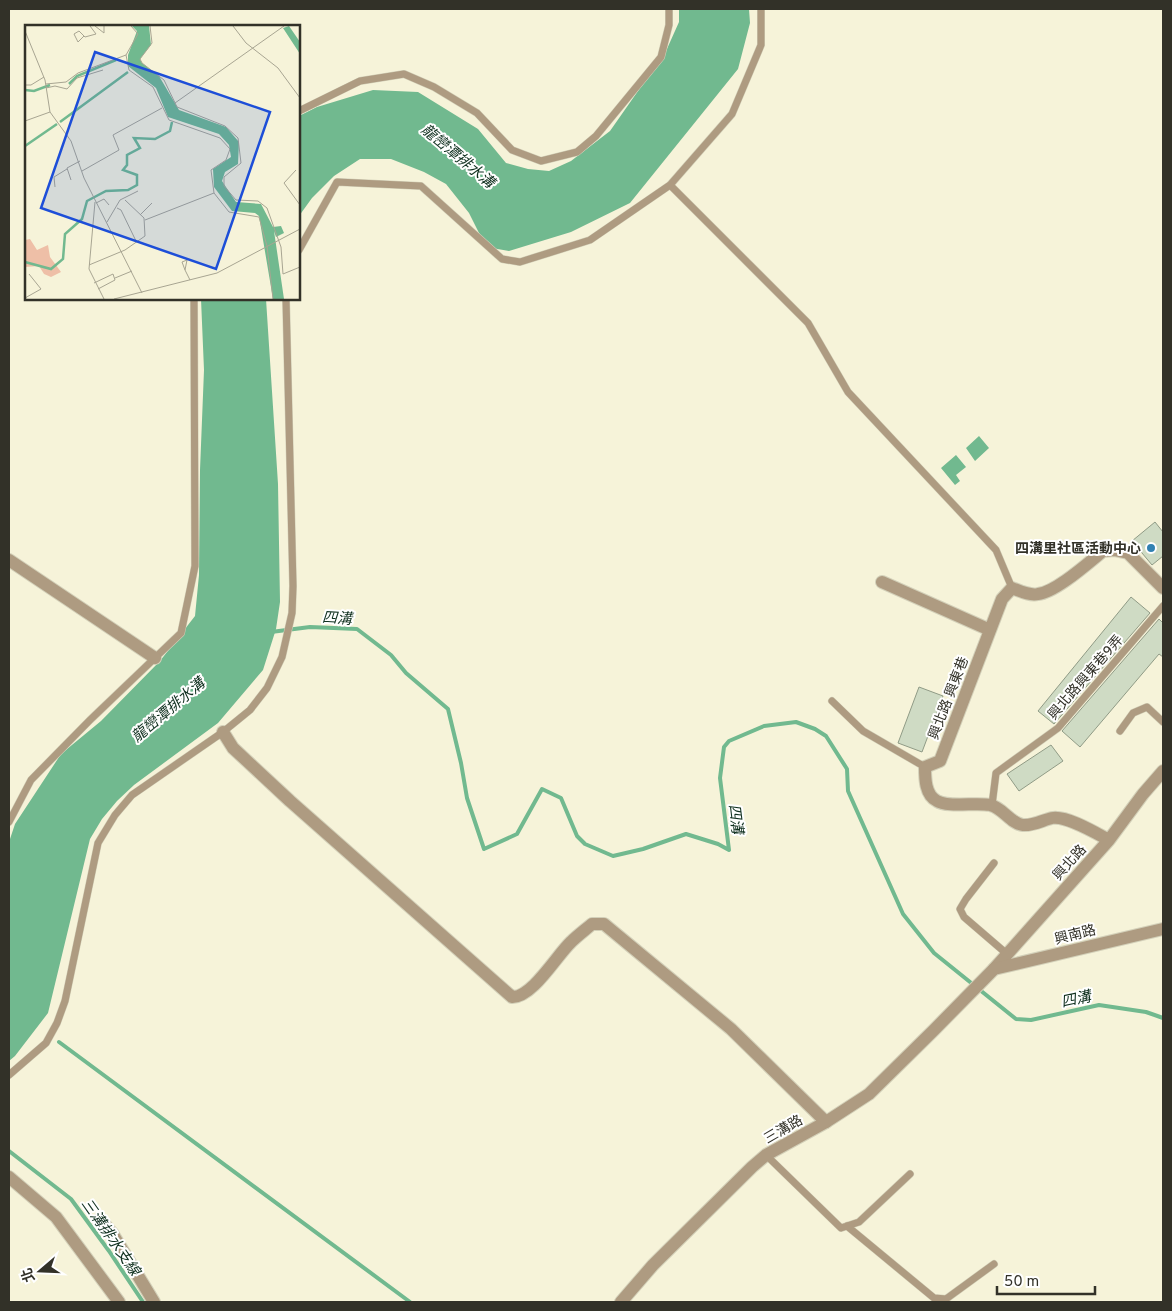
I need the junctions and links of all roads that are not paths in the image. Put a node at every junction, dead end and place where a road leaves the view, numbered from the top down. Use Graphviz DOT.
graph roads {
  1 [pos="669,9"];
  2 [pos="761,9"];
  3 [pos="300,111"];
  4 [pos="670,184"];
  5 [pos="300,248"];
  6 [pos="194,300"];
  7 [pos="286,300"];
  8 [pos="9,560"];
  9 [pos="882,582"];
  10 [pos="1012,588"];
  11 [pos="1163,588"];
  12 [pos="1163,606"];
  13 [pos="990,630"];
  14 [pos="155,658"];
  15 [pos="832,701"];
  16 [pos="1163,722"];
  17 [pos="1120,731"];
  18 [pos="223,732"];
  19 [pos="925,767"];
  20 [pos="1163,771"];
  21 [pos="992,805"];
  22 [pos="9,822"];
  23 [pos="1109,840"];
  24 [pos="994,863"];
  25 [pos="1163,929"];
  26 [pos="1007,954"];
  27 [pos="994,969"];
  28 [pos="9,1075"];
  29 [pos="826,1122"];
  30 [pos="766,1155"];
  31 [pos="910,1174"];
  32 [pos="9,1177"];
  33 [pos="100,1219"];
  34 [pos="847,1226"];
  35 [pos="994,1264"];
  36 [pos="119,1302"];
  37 [pos="154,1302"];
  38 [pos="622,1302"];
  1 -- 3 [label="lane"];
  2 -- 4 [label="lane"];
  4 -- 5 [label="lane"];
  4 -- 10 [label="lane"];
  6 -- 14 [label="lane"];
  7 -- 18 [label="lane"];
  8 -- 14 [label="street"];
  9 -- 13 [label="street"];
  10 -- 11 [label="street"];
  10 -- 13 [label="street, 興北路 興東巷"];
  12 -- 21 [label="lane, 興北路興東巷9弄"];
  13 -- 19 [label="street, 興北路 興東巷"];
  14 -- 22 [label="lane"];
  15 -- 19 [label="lane"];
  16 -- 17 [label="lane"];
  18 -- 28 [label="lane"];
  18 -- 29 [label="street"];
  19 -- 21 [label="street"];
  20 -- 23 [label="street, 興北路"];
  21 -- 23 [label="street"];
  23 -- 26 [label="street, 興北路"];
  24 -- 26 [label="lane"];
  25 -- 27 [label="street, 興南路"];
  26 -- 27 [label="street, 興北路"];
  27 -- 29 [label="street, 三溝路"];
  29 -- 30 [label="street, 三溝路"];
  30 -- 34 [label="lane"];
  30 -- 38 [label="street, 三溝路"];
  31 -- 34 [label="lane"];
  32 -- 36 [label="street"];
  33 -- 37 [label="street"];
  34 -- 35 [label="lane"];
}
